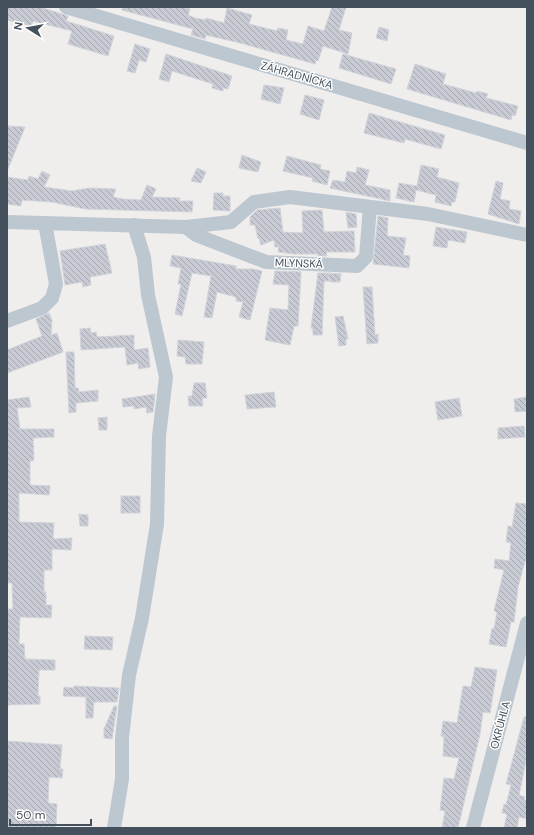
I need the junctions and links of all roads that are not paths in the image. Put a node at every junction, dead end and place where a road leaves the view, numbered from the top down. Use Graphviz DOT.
graph roads {
  1 [pos="66,7"];
  2 [pos="527,143"];
  3 [pos="370,206"];
  4 [pos="7,222"];
  5 [pos="44,223"];
  6 [pos="134,225"];
  7 [pos="186,227"];
  8 [pos="527,235"];
  9 [pos="7,320"];
  10 [pos="527,623"];
  11 [pos="114,828"];
  12 [pos="474,828"];
  1 -- 2 [label="street, ZÁHRADNÍCKA"];
  3 -- 7 [label="street"];
  3 -- 7 [label="street, MLYNSKÁ"];
  3 -- 8 [label="street"];
  4 -- 5 [label="street"];
  5 -- 6 [label="street"];
  5 -- 9 [label="street"];
  6 -- 7 [label="street"];
  6 -- 11 [label="street"];
  10 -- 12 [label="street, OKRÚHLA"];
}
